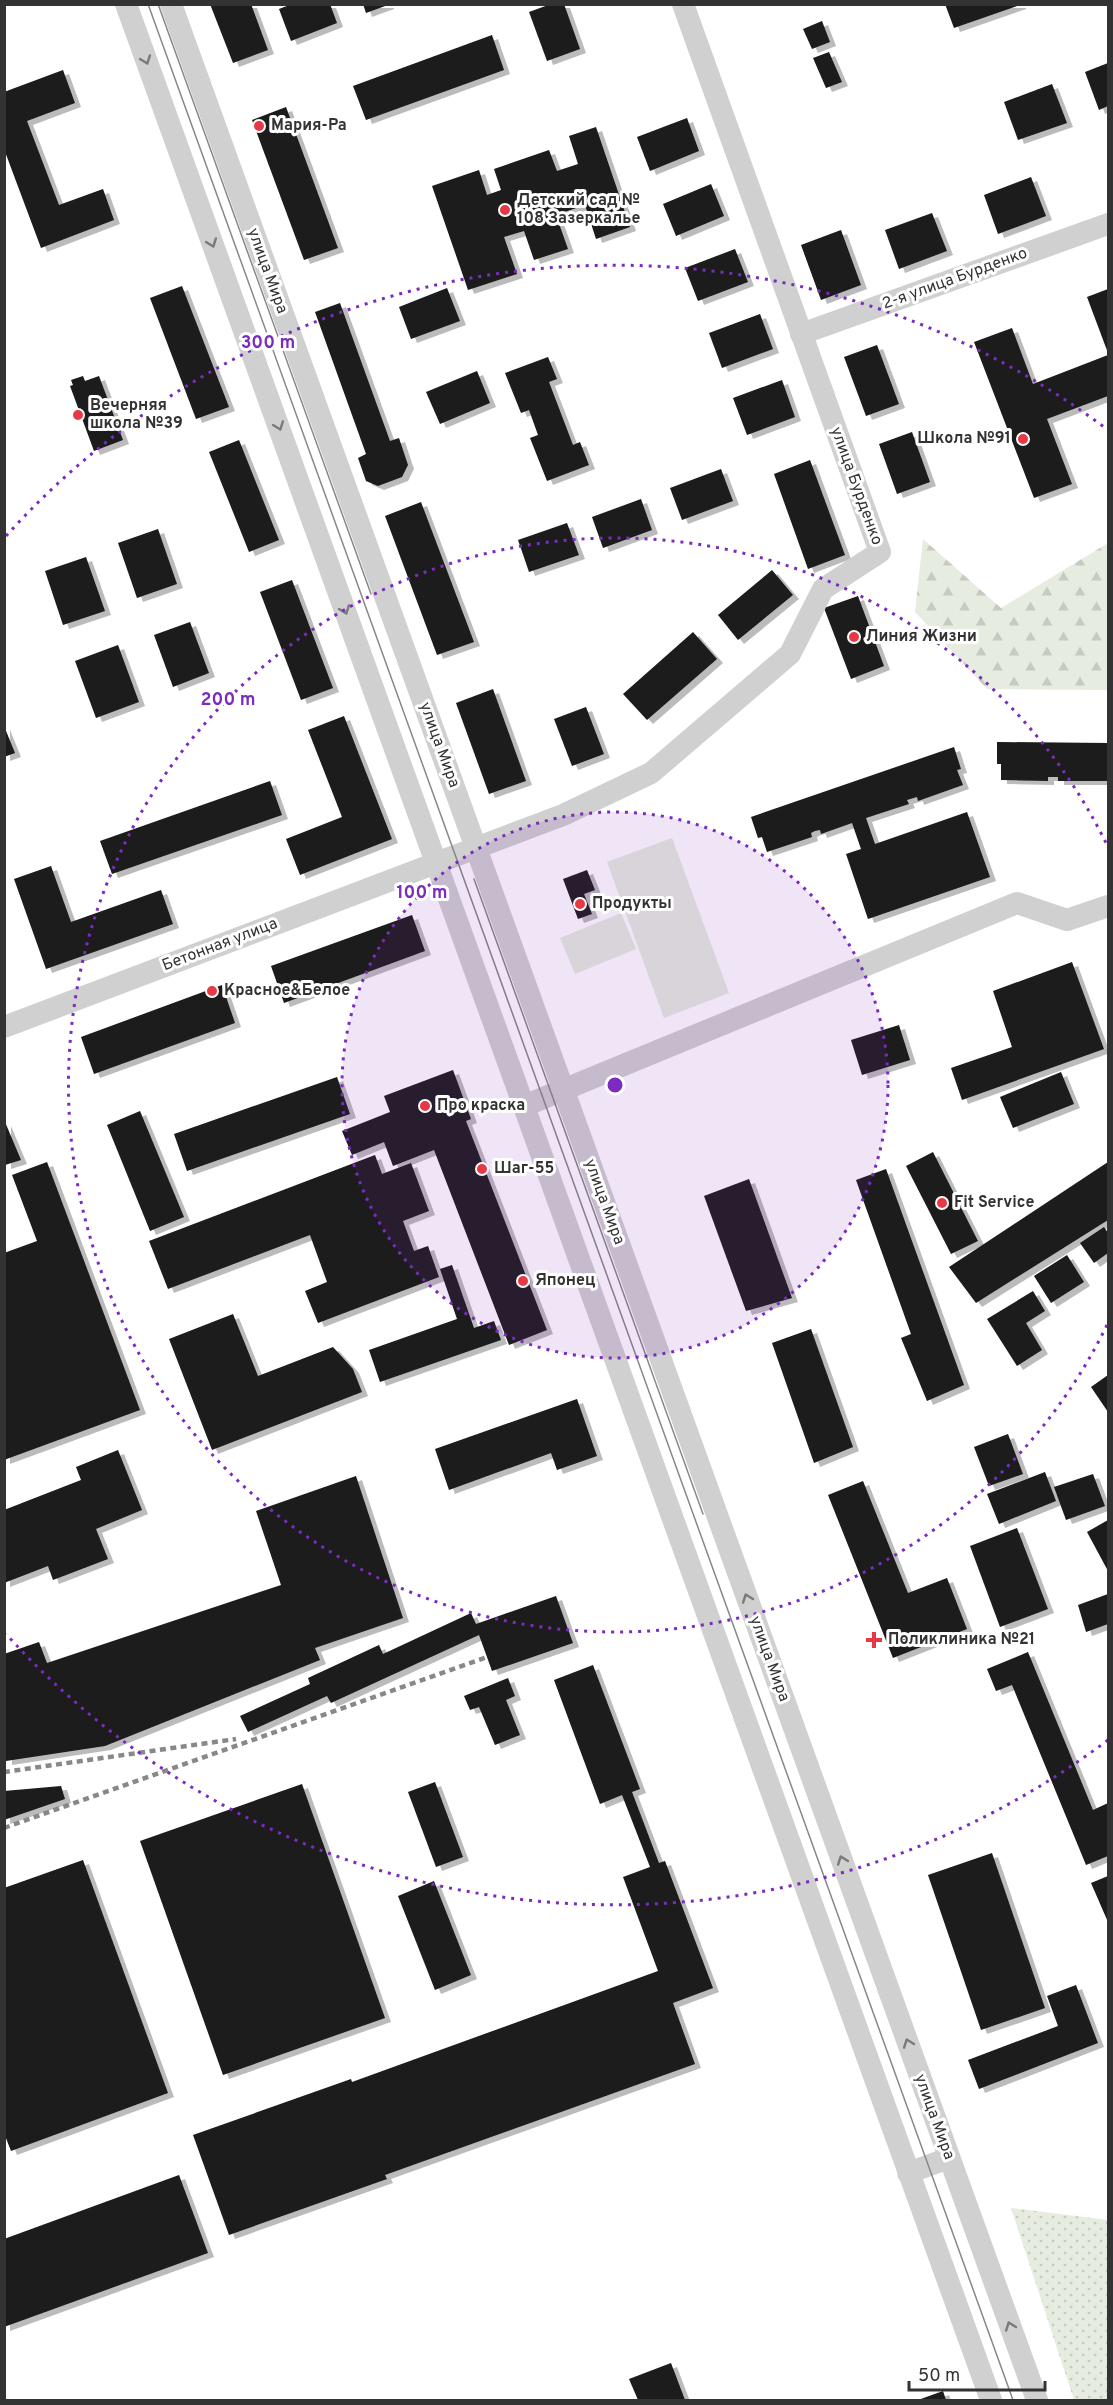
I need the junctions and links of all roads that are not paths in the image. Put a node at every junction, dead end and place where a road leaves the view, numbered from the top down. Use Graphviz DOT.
graph roads {
  1 [pos="126,4"];
  2 [pos="171,4"];
  3 [pos="683,4"];
  4 [pos="1108,224"];
  5 [pos="801,334"];
  6 [pos="476,847"];
  7 [pos="435,862"];
  8 [pos="1108,906"];
  9 [pos="4,1027"];
  10 [pos="563,1090"];
  11 [pos="524,1106"];
  12 [pos="950,2158"];
  13 [pos="908,2174"];
  14 [pos="991,2400"];
  15 [pos="1036,2400"];
  1 -- 7 [label="street, one-way"];
  2 -- 6 [label="street, улица Мира"];
  3 -- 5 [label="street, улица Бурденко"];
  4 -- 5 [label="street, 2-я улица Бурденко"];
  5 -- 6 [label="street, улица Бурденко"];
  6 -- 7 [label="street, Бетонная улица"];
  6 -- 10 [label="street, улица Мира"];
  7 -- 9 [label="street, Бетонная улица"];
  7 -- 11 [label="street"];
  8 -- 10 [label="street"];
  10 -- 11 [label="street"];
  12 -- 10 [label="street, улица Мира, one-way"];
  11 -- 13 [label="street"];
  12 -- 13 [label="street"];
  15 -- 12 [label="street, улица Мира, one-way"];
  13 -- 14 [label="street"];
}
